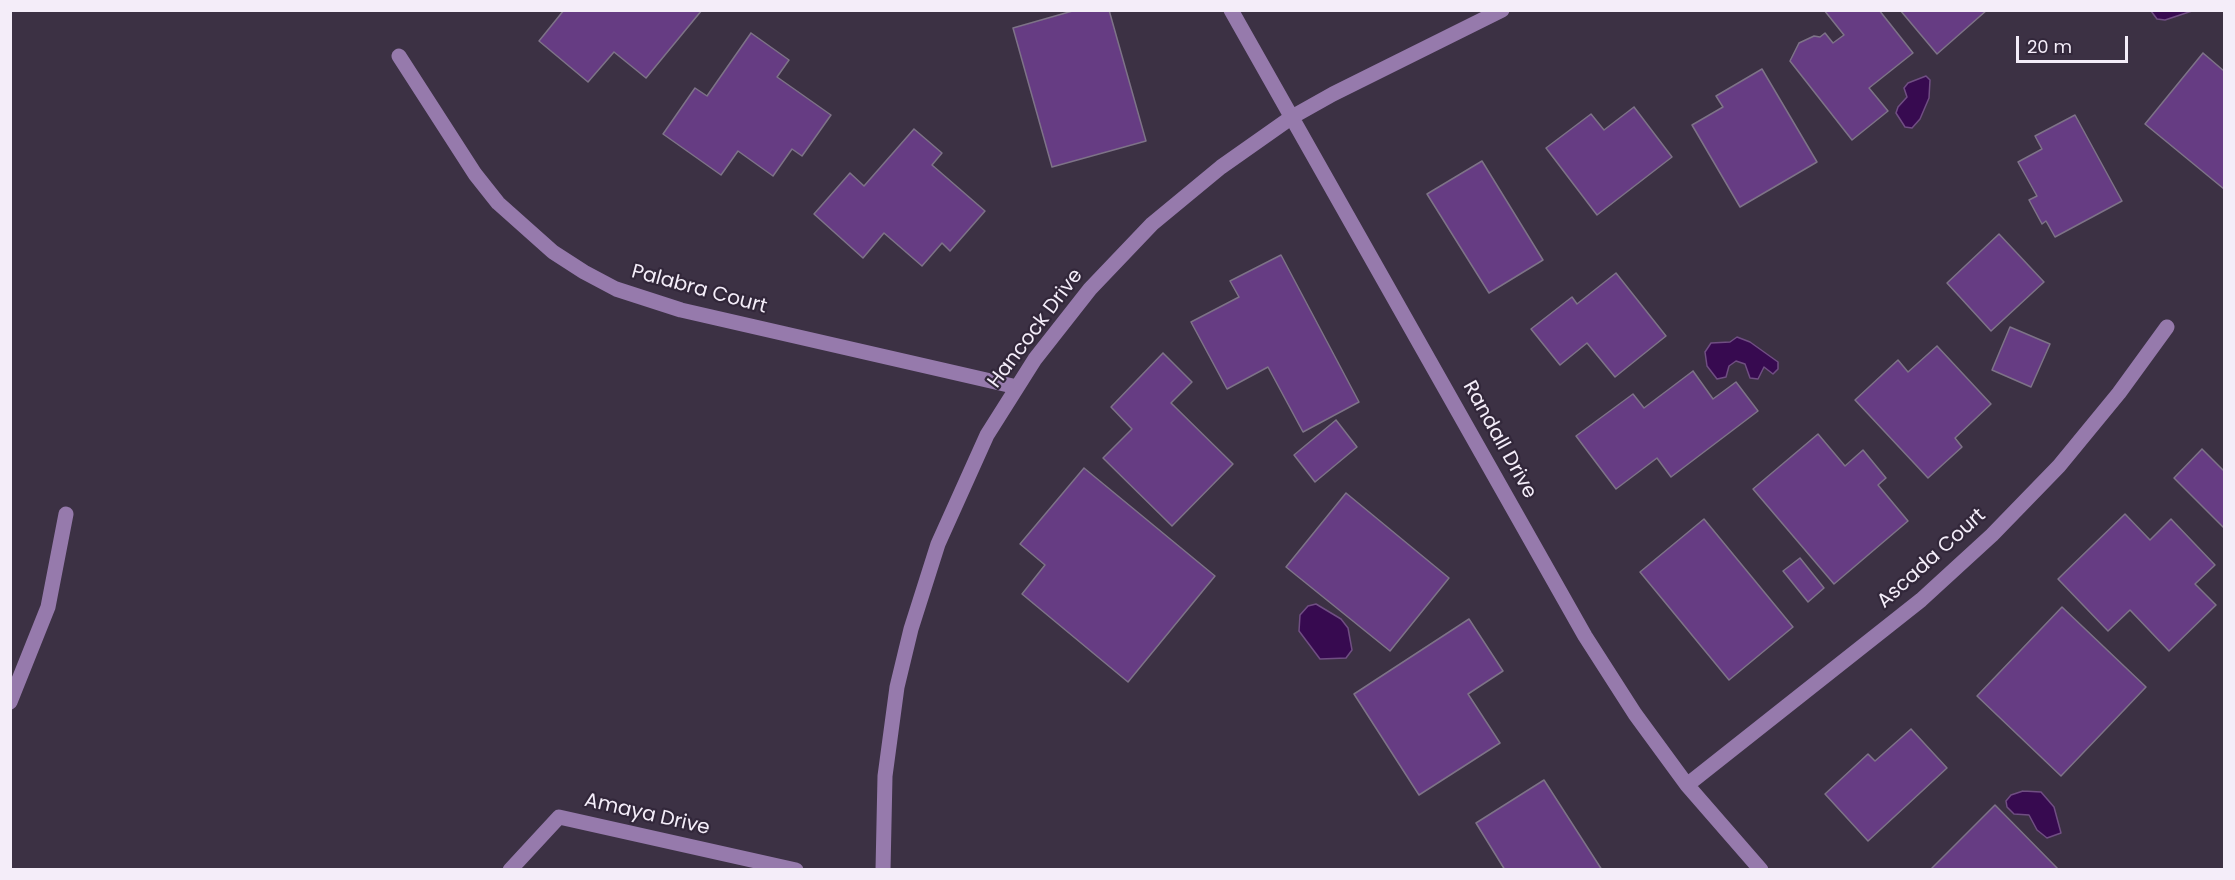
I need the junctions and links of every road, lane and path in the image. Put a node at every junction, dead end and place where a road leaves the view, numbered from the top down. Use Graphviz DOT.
graph roads {
  1 [pos="1231,10"];
  2 [pos="1502,10"];
  3 [pos="399,56"];
  4 [pos="1292,117"];
  5 [pos="2167,327"];
  6 [pos="1017,387"];
  7 [pos="66,514"];
  8 [pos="10,702"];
  9 [pos="1687,785"];
  10 [pos="510,870"];
  11 [pos="796,870"];
  12 [pos="883,870"];
  13 [pos="1761,870"];
  1 -- 4 [label="street, Randall Drive"];
  2 -- 4 [label="street, Hancock Drive"];
  3 -- 6 [label="street, Palabra Court"];
  4 -- 6 [label="street, Hancock Drive"];
  4 -- 9 [label="street, Randall Drive"];
  5 -- 9 [label="street, Ascada Court"];
  6 -- 12 [label="street, Hancock Drive"];
  7 -- 8 [label="street"];
  9 -- 13 [label="street, Randall Drive"];
  10 -- 11 [label="street, Amaya Drive"];
}
